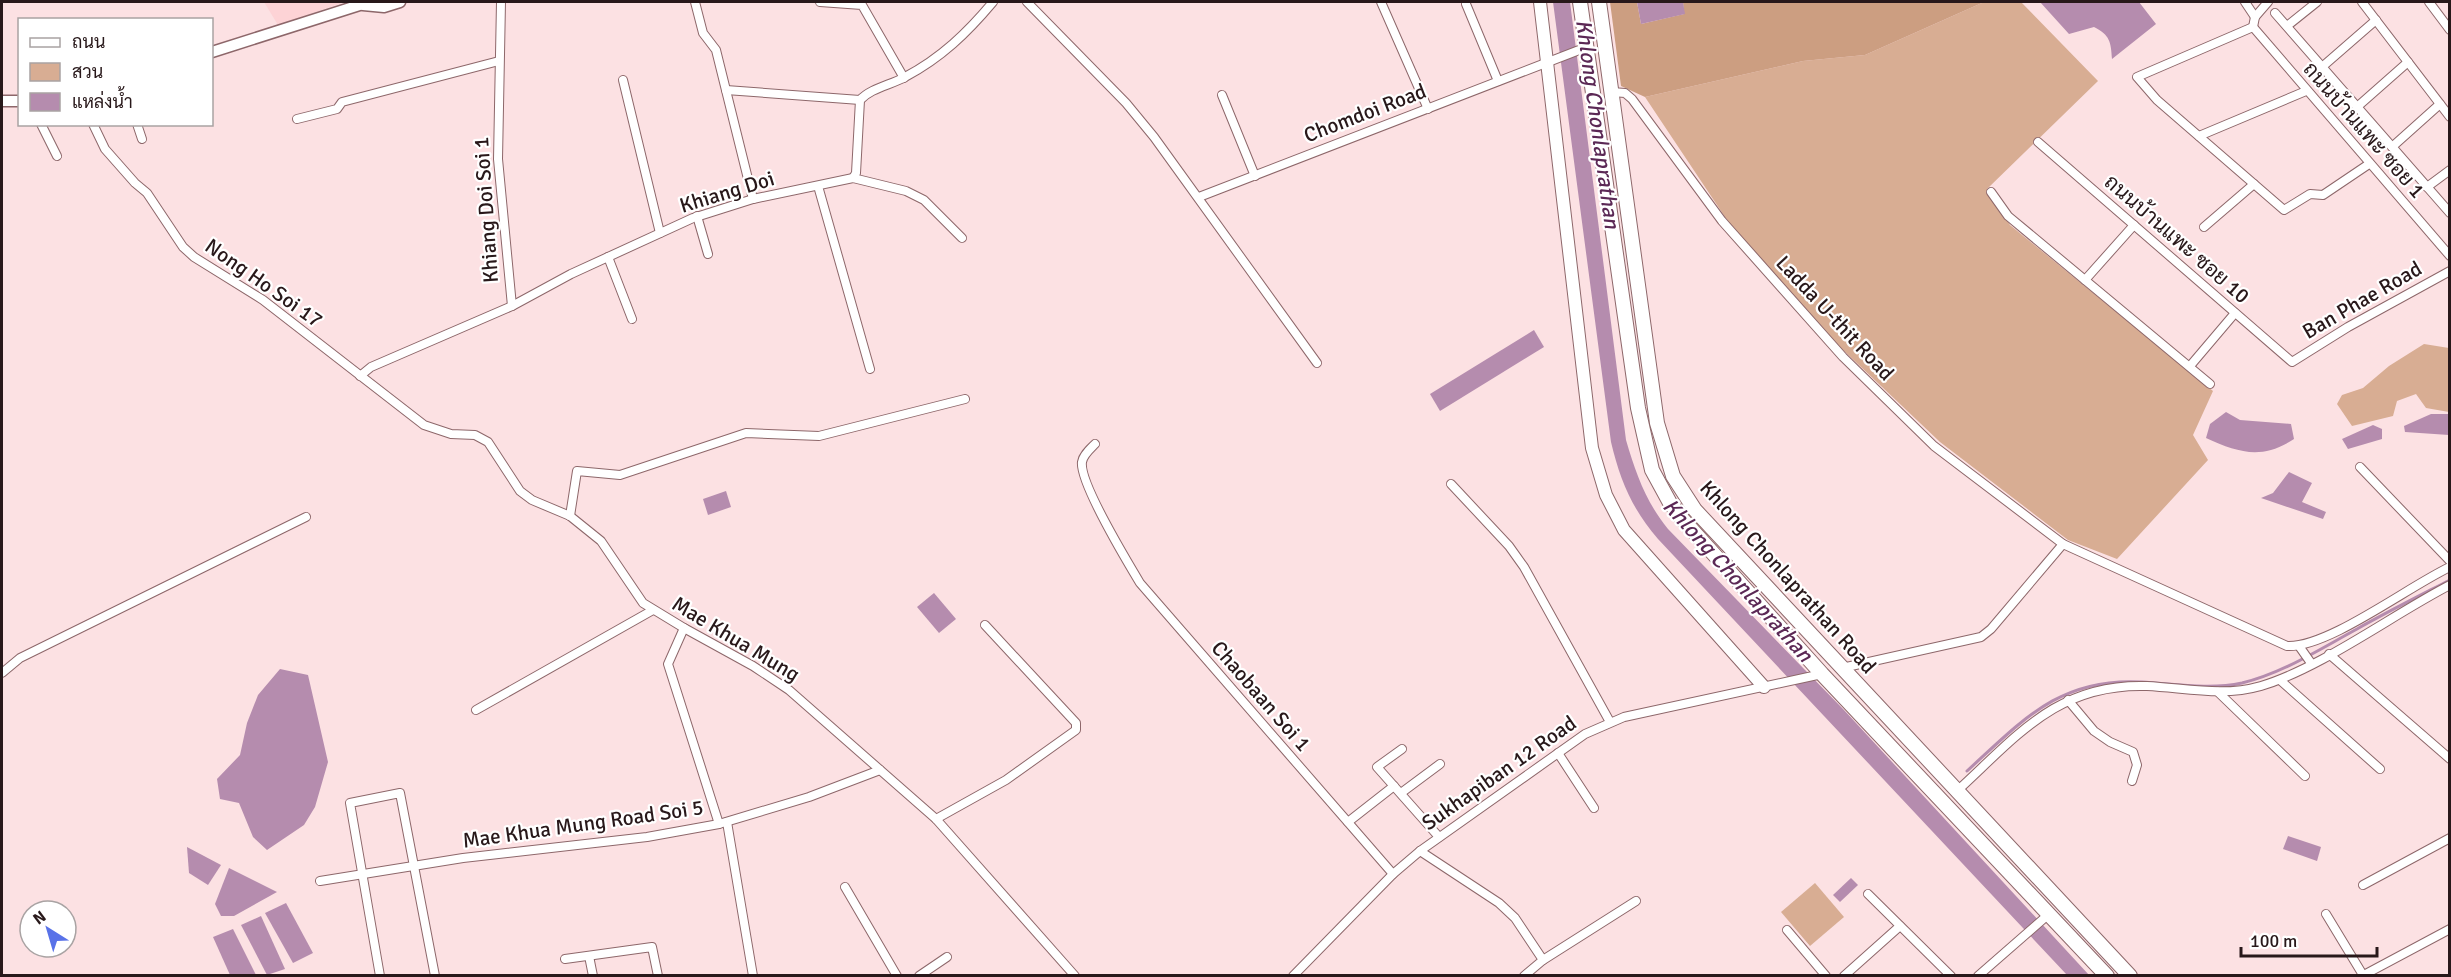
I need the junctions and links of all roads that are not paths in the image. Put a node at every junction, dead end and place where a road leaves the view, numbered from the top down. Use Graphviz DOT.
graph roads {
  1 [pos="400,2"];
  2 [pos="501,2"];
  3 [pos="695,2"];
  4 [pos="820,2"];
  5 [pos="993,2"];
  6 [pos="1028,2"];
  7 [pos="1381,2"];
  8 [pos="1540,2"];
  9 [pos="1580,2"];
  10 [pos="1599,2"];
  11 [pos="2245,2"];
  12 [pos="2268,2"];
  13 [pos="2317,2"];
  14 [pos="2362,2"];
  15 [pos="2429,2"];
  16 [pos="366,3"];
  17 [pos="1466,3"];
  18 [pos="2275,13"];
  19 [pos="2255,17"];
  20 [pos="2376,20"];
  21 [pos="2287,26"];
  22 [pos="2253,27"];
  23 [pos="2450,30"];
  24 [pos="1587,47"];
  25 [pos="213,52"];
  26 [pos="499,62"];
  27 [pos="2408,62"];
  28 [pos="1545,63"];
  29 [pos="2322,67"];
  30 [pos="904,78"];
  31 [pos="622,80"];
  32 [pos="1498,81"];
  33 [pos="726,90"];
  34 [pos="2306,91"];
  35 [pos="1612,92"];
  36 [pos="1593,94"];
  37 [pos="1222,95"];
  38 [pos="860,100"];
  39 [pos="2,101"];
  40 [pos="18,101"];
  41 [pos="2440,104"];
  42 [pos="2357,107"];
  43 [pos="1428,109"];
  44 [pos="2450,117"];
  45 [pos="297,119"];
  46 [pos="42,126"];
  47 [pos="94,126"];
  48 [pos="138,126"];
  49 [pos="2199,136"];
  50 [pos="142,139"];
  51 [pos="2038,142"];
  52 [pos="2392,147"];
  53 [pos="57,156"];
  54 [pos="2369,164"];
  55 [pos="2450,170"];
  56 [pos="1255,176"];
  57 [pos="853,178"];
  58 [pos="2254,184"];
  59 [pos="818,186"];
  60 [pos="2427,187"];
  61 [pos="1991,192"];
  62 [pos="1199,197"];
  63 [pos="753,199"];
  64 [pos="2450,213"];
  65 [pos="698,216"];
  66 [pos="2134,225"];
  67 [pos="2204,227"];
  68 [pos="660,233"];
  69 [pos="962,238"];
  70 [pos="708,254"];
  71 [pos="2450,256"];
  72 [pos="608,257"];
  73 [pos="2450,271"];
  74 [pos="2085,280"];
  75 [pos="512,306"];
  76 [pos="2235,313"];
  77 [pos="632,319"];
  78 [pos="2292,362"];
  79 [pos="1317,363"];
  80 [pos="2190,366"];
  81 [pos="870,369"];
  82 [pos="360,376"];
  83 [pos="2210,384"];
  84 [pos="965,399"];
  85 [pos="1095,444"];
  86 [pos="2360,467"];
  87 [pos="1451,484"];
  88 [pos="570,516"];
  89 [pos="306,517"];
  90 [pos="2063,544"];
  91 [pos="2450,561"];
  92 [pos="2450,567"];
  93 [pos="2450,585"];
  94 [pos="653,610"];
  95 [pos="985,625"];
  96 [pos="684,628"];
  97 [pos="1817,642"];
  98 [pos="2299,646"];
  99 [pos="1804,652"];
  100 [pos="2329,654"];
  101 [pos="2311,663"];
  102 [pos="1842,668"];
  103 [pos="2,674"];
  104 [pos="1822,674"];
  105 [pos="1852,679"];
  106 [pos="2280,680"];
  107 [pos="1768,686"];
  108 [pos="2218,693"];
  109 [pos="2068,700"];
  110 [pos="476,710"];
  111 [pos="1610,722"];
  112 [pos="1872,726"];
  113 [pos="1402,748"];
  114 [pos="1558,753"];
  115 [pos="2450,759"];
  116 [pos="1440,764"];
  117 [pos="2380,769"];
  118 [pos="880,770"];
  119 [pos="2305,776"];
  120 [pos="2132,781"];
  121 [pos="1398,790"];
  122 [pos="1958,790"];
  123 [pos="1594,808"];
  124 [pos="936,819"];
  125 [pos="1348,822"];
  126 [pos="723,823"];
  127 [pos="1439,837"];
  128 [pos="2450,838"];
  129 [pos="1420,851"];
  130 [pos="414,865"];
  131 [pos="361,874"];
  132 [pos="1393,874"];
  133 [pos="320,881"];
  134 [pos="2363,885"];
  135 [pos="845,888"];
  136 [pos="1868,894"];
  137 [pos="1636,901"];
  138 [pos="2049,914"];
  139 [pos="2326,914"];
  140 [pos="1900,926"];
  141 [pos="2450,929"];
  142 [pos="1787,930"];
  143 [pos="589,956"];
  144 [pos="947,957"];
  145 [pos="565,959"];
  146 [pos="1543,960"];
  147 [pos="380,975"];
  148 [pos="435,975"];
  149 [pos="592,975"];
  150 [pos="658,975"];
  151 [pos="753,975"];
  152 [pos="897,975"];
  153 [pos="919,975"];
  154 [pos="1075,975"];
  155 [pos="1293,975"];
  156 [pos="1524,975"];
  157 [pos="1826,975"];
  158 [pos="1844,975"];
  159 [pos="1951,975"];
  160 [pos="1978,975"];
  161 [pos="2107,975"];
  162 [pos="2130,975"];
  163 [pos="2362,975"];
  1 -- 16 [label="street"];
  2 -- 26 [label="street"];
  3 -- 33 [label="street"];
  4 -- 30 [label="street"];
  5 -- 30 [label="street"];
  6 -- 62 [label="street"];
  7 -- 43 [label="street"];
  8 -- 28 [label="main road"];
  9 -- 24 [label="main road, Khlong Chonlaprathan Road"];
  10 -- 35 [label="main road, Khlong Chonlaprathan Road"];
  11 -- 19 [label="street"];
  12 -- 19 [label="street"];
  13 -- 21 [label="street"];
  14 -- 20 [label="street"];
  15 -- 23 [label="street"];
  16 -- 25 [label="street"];
  17 -- 32 [label="street"];
  18 -- 21 [label="street"];
  19 -- 22 [label="street"];
  20 -- 27 [label="street"];
  20 -- 29 [label="street"];
  21 -- 29 [label="street"];
  22 -- 34 [label="street, ถนนบ้านแพะ ซอย 1"];
  22 -- 49 [label="street"];
  24 -- 28 [label="street, Chomdoi Road"];
  24 -- 36 [label="main road, Khlong Chonlaprathan Road"];
  26 -- 45 [label="street"];
  26 -- 75 [label="street"];
  27 -- 41 [label="street"];
  27 -- 42 [label="street"];
  28 -- 32 [label="street, Chomdoi Road"];
  28 -- 107 [label="main road"];
  29 -- 42 [label="street"];
  30 -- 38 [label="street"];
  31 -- 68 [label="street"];
  32 -- 43 [label="street, Chomdoi Road"];
  33 -- 38 [label="street"];
  33 -- 63 [label="street"];
  34 -- 49 [label="street"];
  34 -- 54 [label="street, ถนนบ้านแพะ ซอย 1"];
  35 -- 36 [label="main road"];
  35 -- 90 [label="street, Ladda U-thit Road"];
  35 -- 97 [label="main road, Khlong Chonlaprathan Road"];
  36 -- 99 [label="main road, Khlong Chonlaprathan Road"];
  37 -- 56 [label="street"];
  38 -- 57 [label="street"];
  39 -- 40 [label="street"];
  41 -- 44 [label="street"];
  41 -- 52 [label="street"];
  42 -- 52 [label="street"];
  43 -- 56 [label="street, Chomdoi Road"];
  46 -- 53 [label="street"];
  47 -- 82 [label="street, Nong Ho Soi 17"];
  48 -- 50 [label="street"];
  49 -- 58 [label="street"];
  51 -- 66 [label="street, ถนนบ้านแพะ ซอย 10"];
  52 -- 60 [label="street"];
  54 -- 58 [label="street"];
  54 -- 71 [label="street, ถนนบ้านแพะ ซอย 1"];
  55 -- 60 [label="street"];
  56 -- 62 [label="street, Chomdoi Road"];
  57 -- 59 [label="street, Khiang Doi"];
  57 -- 69 [label="street"];
  58 -- 67 [label="street"];
  59 -- 63 [label="street, Khiang Doi"];
  59 -- 81 [label="street"];
  60 -- 64 [label="street"];
  61 -- 74 [label="street"];
  62 -- 79 [label="street"];
  63 -- 65 [label="street, Khiang Doi"];
  65 -- 68 [label="street, Khiang Doi"];
  65 -- 70 [label="street"];
  66 -- 74 [label="street"];
  66 -- 76 [label="street, ถนนบ้านแพะ ซอย 10"];
  68 -- 72 [label="street, Khiang Doi"];
  72 -- 75 [label="street, Khiang Doi"];
  72 -- 77 [label="street"];
  73 -- 78 [label="street, Ban Phae Road"];
  74 -- 80 [label="street"];
  75 -- 82 [label="street, Khiang Doi"];
  76 -- 78 [label="street, ถนนบ้านแพะ ซอย 10"];
  76 -- 80 [label="street"];
  80 -- 83 [label="street"];
  82 -- 88 [label="street, Mae Khua Mung"];
  84 -- 88 [label="street"];
  85 -- 125 [label="street, Chaobaan Soi 1"];
  86 -- 91 [label="street"];
  87 -- 111 [label="street"];
  88 -- 94 [label="street, Mae Khua Mung"];
  89 -- 103 [label="street"];
  90 -- 98 [label="street, Ladda U-thit Road"];
  90 -- 102 [label="street"];
  92 -- 98 [label="street"];
  93 -- 100 [label="street"];
  94 -- 96 [label="street, Mae Khua Mung"];
  94 -- 110 [label="street"];
  95 -- 124 [label="street"];
  96 -- 118 [label="street, Mae Khua Mung"];
  96 -- 126 [label="street"];
  97 -- 99 [label="main road"];
  97 -- 102 [label="main road, Khlong Chonlaprathan Road"];
  98 -- 101 [label="street"];
  99 -- 104 [label="main road, Khlong Chonlaprathan Road"];
  100 -- 101 [label="street"];
  100 -- 115 [label="street"];
  101 -- 106 [label="street"];
  102 -- 105 [label="main road, Khlong Chonlaprathan Road"];
  104 -- 107 [label="street, Sukhapiban 12 Road"];
  104 -- 112 [label="main road, Khlong Chonlaprathan Road"];
  105 -- 112 [label="main road"];
  105 -- 122 [label="main road, Khlong Chonlaprathan Road"];
  106 -- 108 [label="street"];
  106 -- 117 [label="street"];
  107 -- 111 [label="street, Sukhapiban 12 Road"];
  108 -- 109 [label="street"];
  108 -- 119 [label="street"];
  109 -- 120 [label="street"];
  109 -- 122 [label="street"];
  111 -- 114 [label="street, Sukhapiban 12 Road"];
  112 -- 138 [label="main road, Khlong Chonlaprathan Road"];
  113 -- 121 [label="street"];
  114 -- 123 [label="street"];
  114 -- 127 [label="street, Sukhapiban 12 Road"];
  116 -- 121 [label="street"];
  118 -- 124 [label="street, Mae Khua Mung"];
  118 -- 126 [label="street, Mae Khua Mung Road Soi 5"];
  121 -- 125 [label="street"];
  121 -- 127 [label="street"];
  122 -- 162 [label="main road, Khlong Chonlaprathan Road"];
  124 -- 154 [label="street, Mae Khua Mung"];
  125 -- 132 [label="street, Chaobaan Soi 1"];
  126 -- 130 [label="street, Mae Khua Mung Road Soi 5"];
  126 -- 151 [label="street"];
  127 -- 129 [label="street, Sukhapiban 12 Road"];
  128 -- 134 [label="street"];
  129 -- 132 [label="street, Sukhapiban 12 Road"];
  129 -- 146 [label="street"];
  130 -- 131 [label="street, Mae Khua Mung Road Soi 5"];
  130 -- 131 [label="street"];
  130 -- 148 [label="street"];
  131 -- 133 [label="street, Mae Khua Mung Road Soi 5"];
  131 -- 147 [label="street"];
  132 -- 155 [label="street, Sukhapiban 12 Road"];
  135 -- 152 [label="street"];
  136 -- 140 [label="street"];
  137 -- 146 [label="street"];
  138 -- 160 [label="street"];
  138 -- 161 [label="main road, Khlong Chonlaprathan Road"];
  139 -- 163 [label="street"];
  140 -- 158 [label="street"];
  140 -- 159 [label="street"];
  141 -- 163 [label="street"];
  142 -- 157 [label="street"];
  143 -- 145 [label="street"];
  143 -- 149 [label="street"];
  143 -- 150 [label="street"];
  144 -- 153 [label="street"];
  146 -- 156 [label="street"];
}
